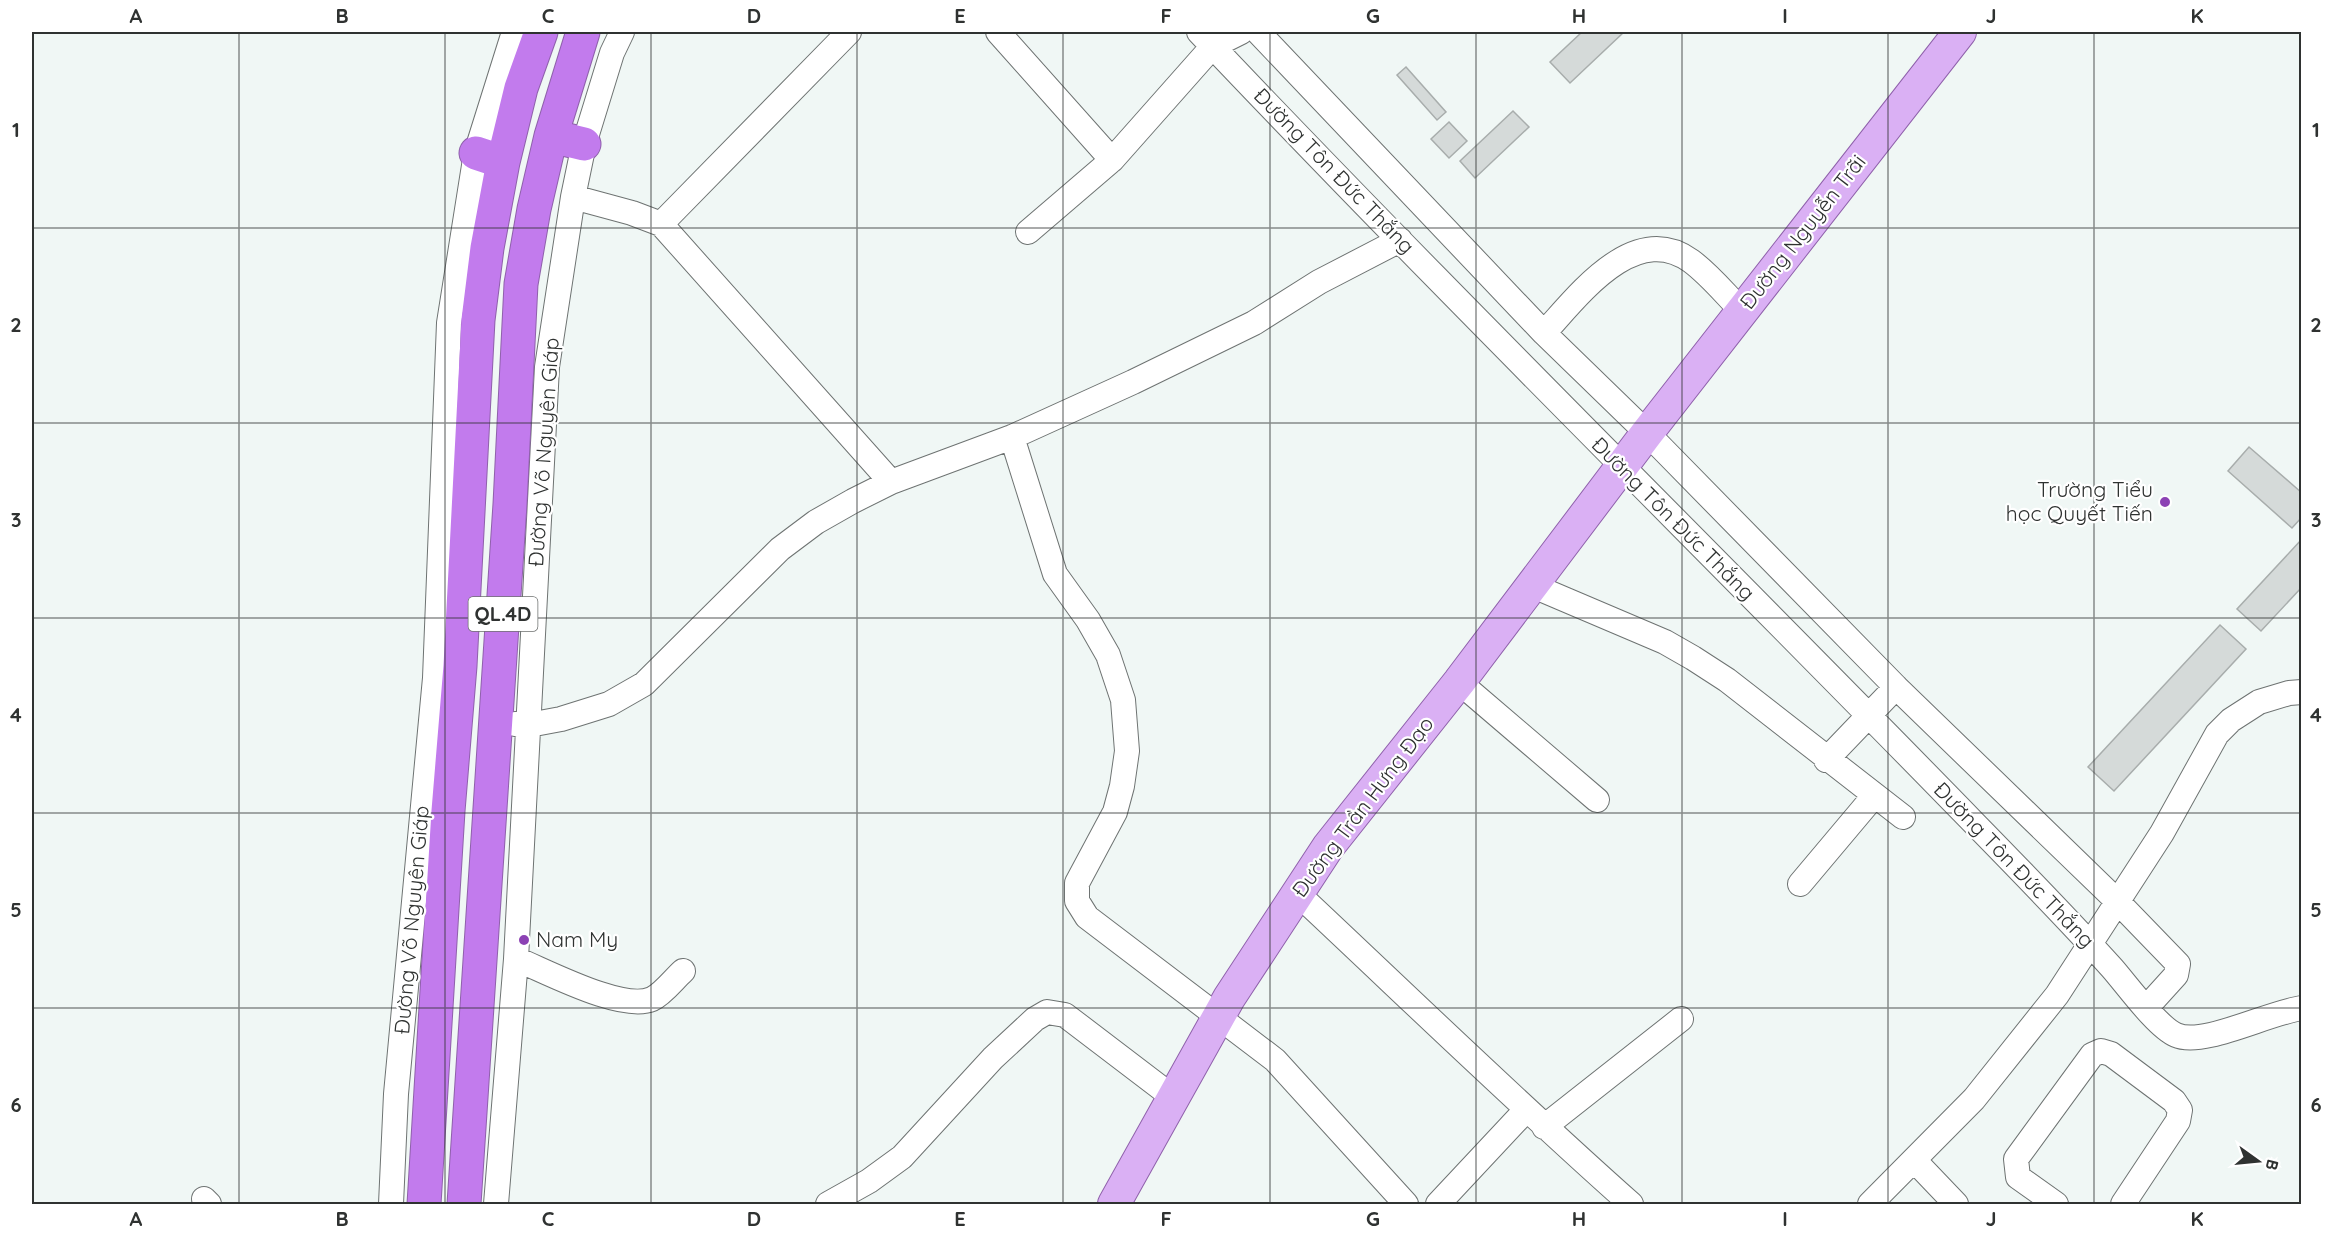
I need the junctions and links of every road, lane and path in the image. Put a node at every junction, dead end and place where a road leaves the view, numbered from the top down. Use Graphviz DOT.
graph roads {
  1 [pos="514,32"];
  2 [pos="541,32"];
  3 [pos="583,32"];
  4 [pos="622,32"];
  5 [pos="849,32"];
  6 [pos="998,32"];
  7 [pos="1241,32"];
  8 [pos="1258,32"];
  9 [pos="1960,32"];
  10 [pos="1206,39"];
  11 [pos="550,136"];
  12 [pos="584,144"];
  13 [pos="490,158"];
  14 [pos="1112,160"];
  15 [pos="573,197"];
  16 [pos="661,224"];
  17 [pos="1028,232"];
  18 [pos="1400,240"];
  19 [pos="1741,310"];
  20 [pos="1544,333"];
  21 [pos="1647,433"];
  22 [pos="1012,437"];
  23 [pos="1621,467"];
  24 [pos="891,482"];
  25 [pos="1531,585"];
  26 [pos="1459,682"];
  27 [pos="1896,687"];
  28 [pos="2301,692"];
  29 [pos="1869,715"];
  30 [pos="496,723"];
  31 [pos="529,725"];
  32 [pos="1826,760"];
  33 [pos="1874,796"];
  34 [pos="1597,800"];
  35 [pos="1903,818"];
  36 [pos="1800,884"];
  37 [pos="1297,893"];
  38 [pos="2117,901"];
  39 [pos="2091,944"];
  40 [pos="516,959"];
  41 [pos="683,971"];
  42 [pos="2147,1007"];
  43 [pos="2301,1008"];
  44 [pos="1218,1017"];
  45 [pos="1681,1019"];
  46 [pos="1174,1098"];
  47 [pos="1526,1110"];
  48 [pos="1544,1127"];
  49 [pos="1914,1160"];
  50 [pos="391,1204"];
  51 [pos="424,1204"];
  52 [pos="464,1204"];
  53 [pos="496,1204"];
  54 [pos="828,1204"];
  55 [pos="1114,1204"];
  56 [pos="1406,1204"];
  57 [pos="1438,1204"];
  58 [pos="1630,1204"];
  59 [pos="1870,1204"];
  60 [pos="1956,1204"];
  61 [pos="2055,1204"];
  62 [pos="2123,1204"];
  1 -- 13 [label="street, Đường Võ Nguyên Giáp"];
  2 -- 13 [label="highway, Đường Võ Nguyên Giáp / QL.4D"];
  3 -- 11 [label="highway, Đường Võ Nguyên Giáp / QL.4D"];
  4 -- 12 [label="street, Đường Võ Nguyên Giáp"];
  5 -- 16 [label="street"];
  6 -- 14 [label="street"];
  7 -- 10 [label="street"];
  8 -- 20 [label="street, Đường Tôn Đức Thắng"];
  9 -- 19 [label="main road, Đường Nguyễn Trãi"];
  10 -- 14 [label="street"];
  10 -- 18 [label="street, Đường Tôn Đức Thắng"];
  11 -- 12 [label="highway"];
  11 -- 30 [label="highway, Đường Võ Nguyên Giáp / QL.4D"];
  12 -- 15 [label="street, Đường Võ Nguyên Giáp"];
  13 -- 50 [label="street, Đường Võ Nguyên Giáp"];
  13 -- 51 [label="highway, Đường Võ Nguyên Giáp / QL.4D"];
  14 -- 17 [label="street"];
  15 -- 16 [label="street"];
  15 -- 31 [label="street, Đường Võ Nguyên Giáp"];
  16 -- 24 [label="street"];
  18 -- 22 [label="street"];
  18 -- 23 [label="street, Đường Tôn Đức Thắng"];
  19 -- 20 [label="street"];
  19 -- 21 [label="main road, Đường Nguyễn Trãi"];
  20 -- 21 [label="street, Đường Tôn Đức Thắng"];
  21 -- 23 [label="main road, Đường Trần Hưng Đạo"];
  21 -- 27 [label="street, Đường Tôn Đức Thắng"];
  22 -- 24 [label="street"];
  22 -- 44 [label="street"];
  23 -- 25 [label="main road, Đường Trần Hưng Đạo"];
  23 -- 29 [label="street, Đường Tôn Đức Thắng"];
  24 -- 31 [label="street"];
  25 -- 26 [label="main road, Đường Trần Hưng Đạo"];
  25 -- 32 [label="street"];
  26 -- 34 [label="street"];
  26 -- 37 [label="main road, Đường Trần Hưng Đạo"];
  27 -- 29 [label="street"];
  27 -- 38 [label="street, Đường Tôn Đức Thắng"];
  28 -- 38 [label="street"];
  29 -- 32 [label="street"];
  29 -- 39 [label="street, Đường Tôn Đức Thắng"];
  30 -- 31 [label="street"];
  30 -- 52 [label="highway, Đường Võ Nguyên Giáp / QL.4D"];
  31 -- 40 [label="street, Đường Võ Nguyên Giáp"];
  32 -- 33 [label="street"];
  33 -- 35 [label="street"];
  33 -- 36 [label="street"];
  37 -- 44 [label="main road, Đường Trần Hưng Đạo"];
  37 -- 47 [label="street"];
  38 -- 39 [label="street"];
  38 -- 42 [label="street, Đường Tôn Đức Thắng"];
  39 -- 42 [label="street, Đường Tôn Đức Thắng"];
  39 -- 49 [label="street"];
  40 -- 41 [label="street"];
  40 -- 53 [label="street, Đường Võ Nguyên Giáp"];
  42 -- 43 [label="street, Đường Tôn Đức Thắng"];
  44 -- 46 [label="main road, Đường Trần Hưng Đạo"];
  44 -- 56 [label="street"];
  45 -- 48 [label="street"];
  46 -- 54 [label="street"];
  46 -- 55 [label="main road, Đường Trần Hưng Đạo"];
  47 -- 48 [label="street"];
  47 -- 57 [label="street"];
  48 -- 58 [label="street"];
  49 -- 59 [label="street"];
  49 -- 60 [label="street"];
  61 -- 62 [label="street"];
}
